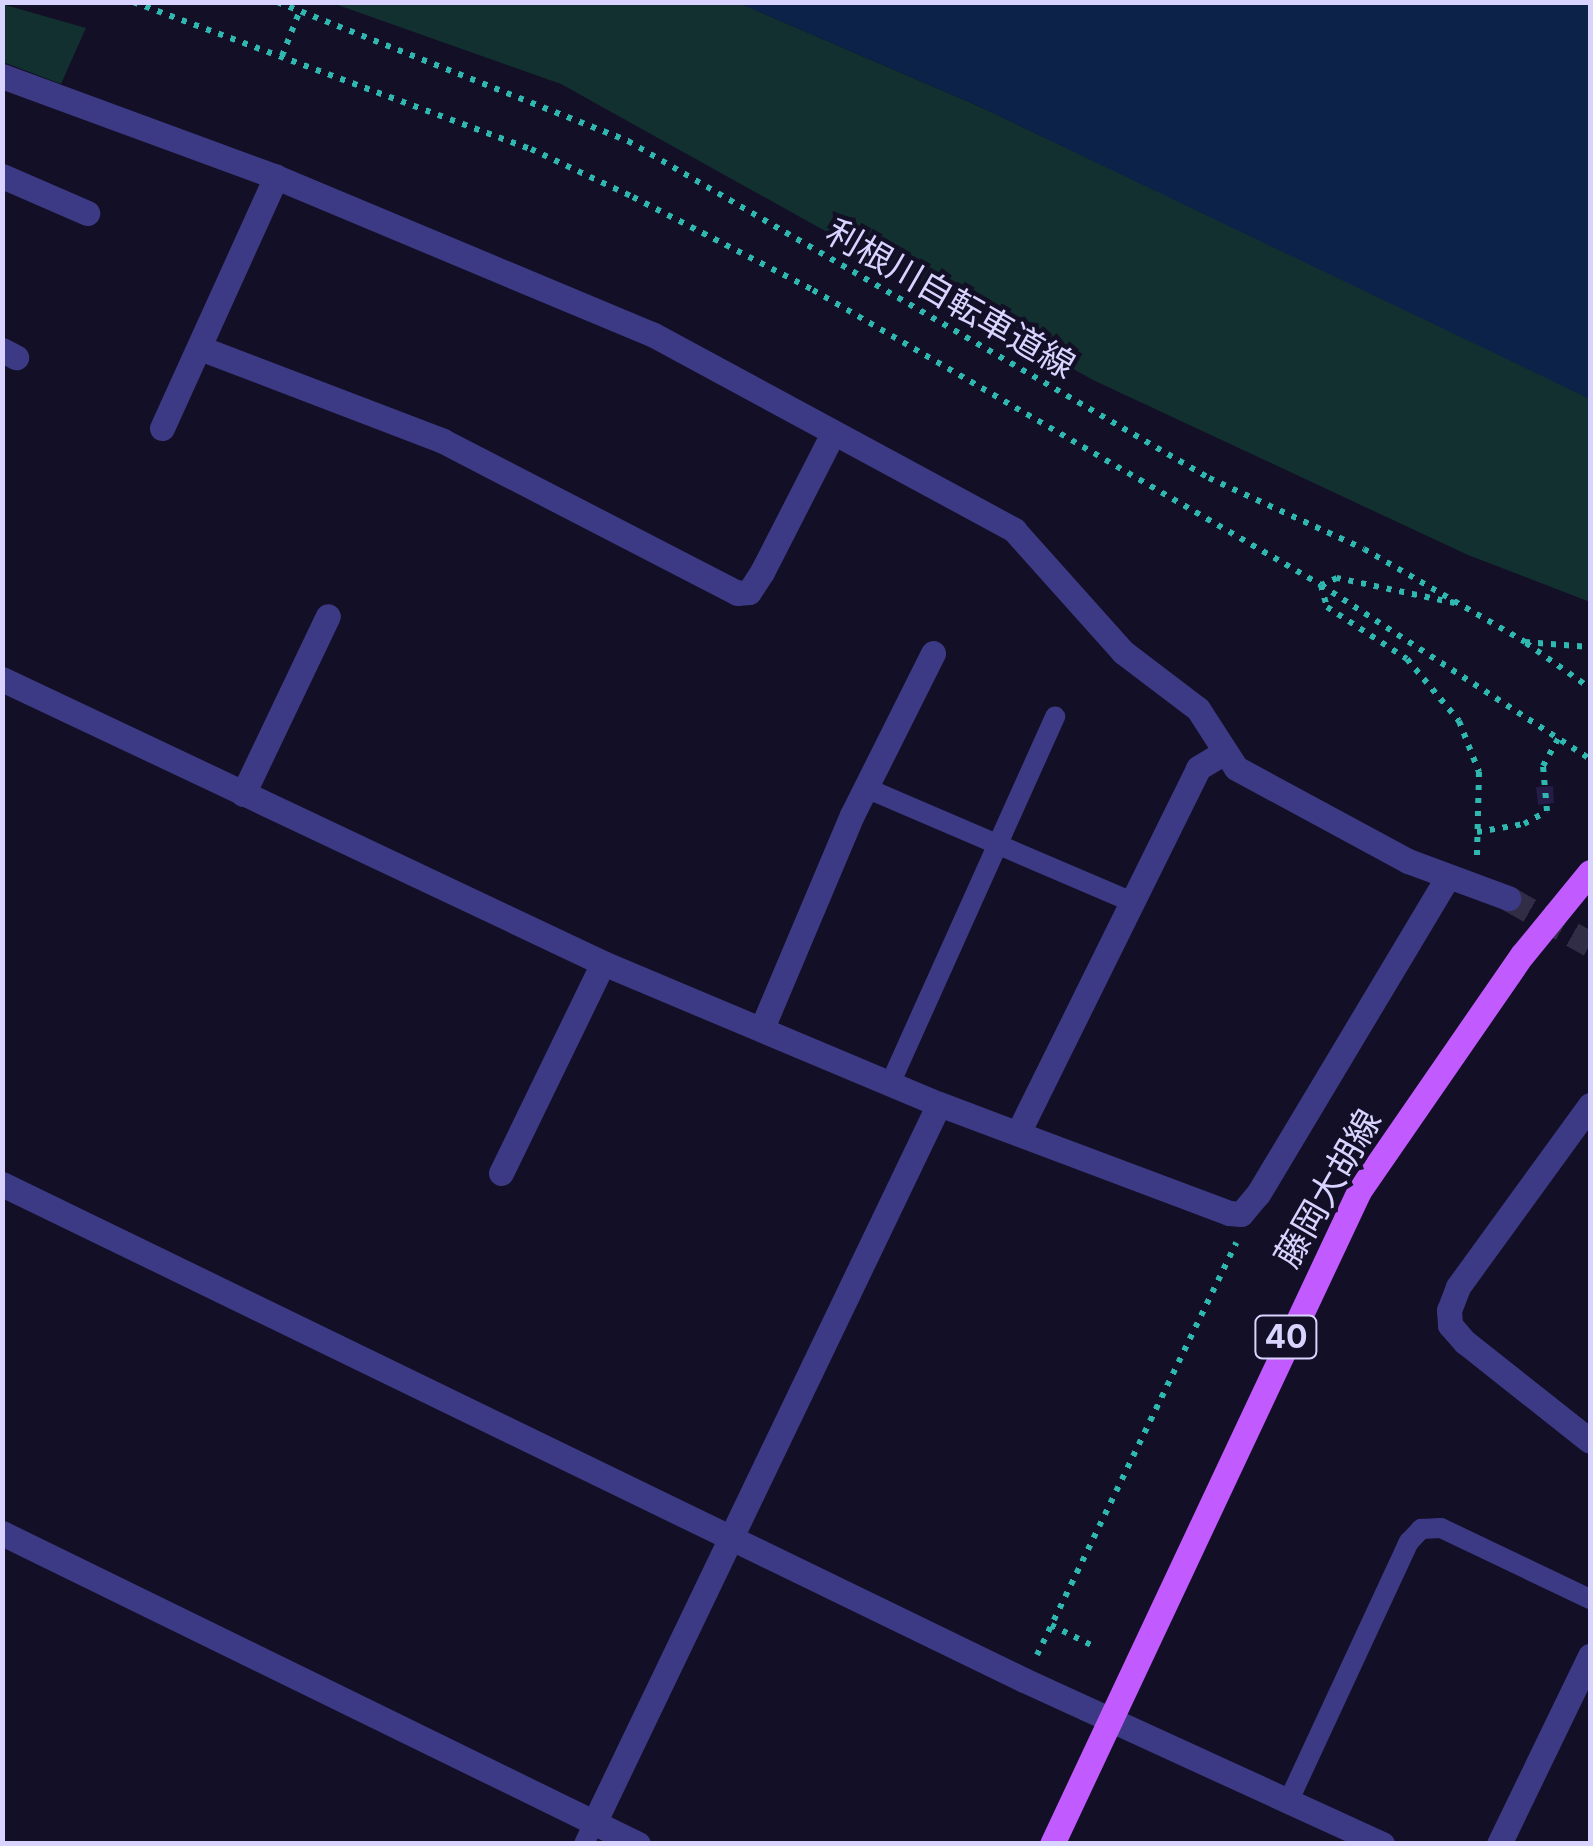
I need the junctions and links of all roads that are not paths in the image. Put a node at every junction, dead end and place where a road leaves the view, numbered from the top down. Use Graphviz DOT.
graph roads {
  1 [pos="2,76"];
  2 [pos="2,176"];
  3 [pos="276,176"];
  4 [pos="87,213"];
  5 [pos="200,348"];
  6 [pos="162,428"];
  7 [pos="832,435"];
  8 [pos="328,616"];
  9 [pos="932,653"];
  10 [pos="2,679"];
  11 [pos="1055,716"];
  12 [pos="1225,752"];
  13 [pos="866,788"];
  14 [pos="243,794"];
  15 [pos="997,842"];
  16 [pos="1590,872"];
  17 [pos="1448,876"];
  18 [pos="1508,898"];
  19 [pos="1130,901"];
  20 [pos="603,963"];
  21 [pos="762,1028"];
  22 [pos="890,1084"];
  23 [pos="939,1104"];
  24 [pos="1590,1105"];
  25 [pos="1018,1133"];
  26 [pos="501,1173"];
  27 [pos="2,1184"];
  28 [pos="1590,1441"];
  29 [pos="2,1533"];
  30 [pos="732,1536"];
  31 [pos="1590,1599"];
  32 [pos="1590,1656"];
  33 [pos="1109,1720"];
  34 [pos="1289,1800"];
  35 [pos="589,1833"];
  36 [pos="638,1844"];
  37 [pos="1052,1844"];
  38 [pos="1382,1844"];
  39 [pos="1499,1844"];
  1 -- 3 [label="street"];
  2 -- 4 [label="street"];
  3 -- 5 [label="street"];
  3 -- 7 [label="street"];
  5 -- 6 [label="street"];
  5 -- 7 [label="street"];
  7 -- 12 [label="street"];
  8 -- 14 [label="street"];
  9 -- 13 [label="street"];
  10 -- 14 [label="street"];
  11 -- 15 [label="lane"];
  12 -- 17 [label="street"];
  12 -- 19 [label="street"];
  13 -- 15 [label="lane"];
  13 -- 21 [label="street"];
  14 -- 20 [label="street"];
  15 -- 19 [label="lane"];
  15 -- 22 [label="lane"];
  16 -- 33 [label="main road, 藤岡大胡線 / 40"];
  17 -- 18 [label="street"];
  17 -- 25 [label="street"];
  19 -- 25 [label="street"];
  20 -- 21 [label="street"];
  20 -- 26 [label="street"];
  21 -- 22 [label="street"];
  22 -- 23 [label="street"];
  23 -- 25 [label="street"];
  23 -- 30 [label="street"];
  24 -- 28 [label="street"];
  27 -- 30 [label="street"];
  29 -- 35 [label="street"];
  30 -- 33 [label="street"];
  30 -- 35 [label="street"];
  31 -- 34 [label="lane"];
  32 -- 39 [label="street"];
  33 -- 34 [label="street"];
  33 -- 37 [label="main road, 藤岡大胡線 / 40"];
  34 -- 38 [label="street"];
  35 -- 36 [label="street"];
}
